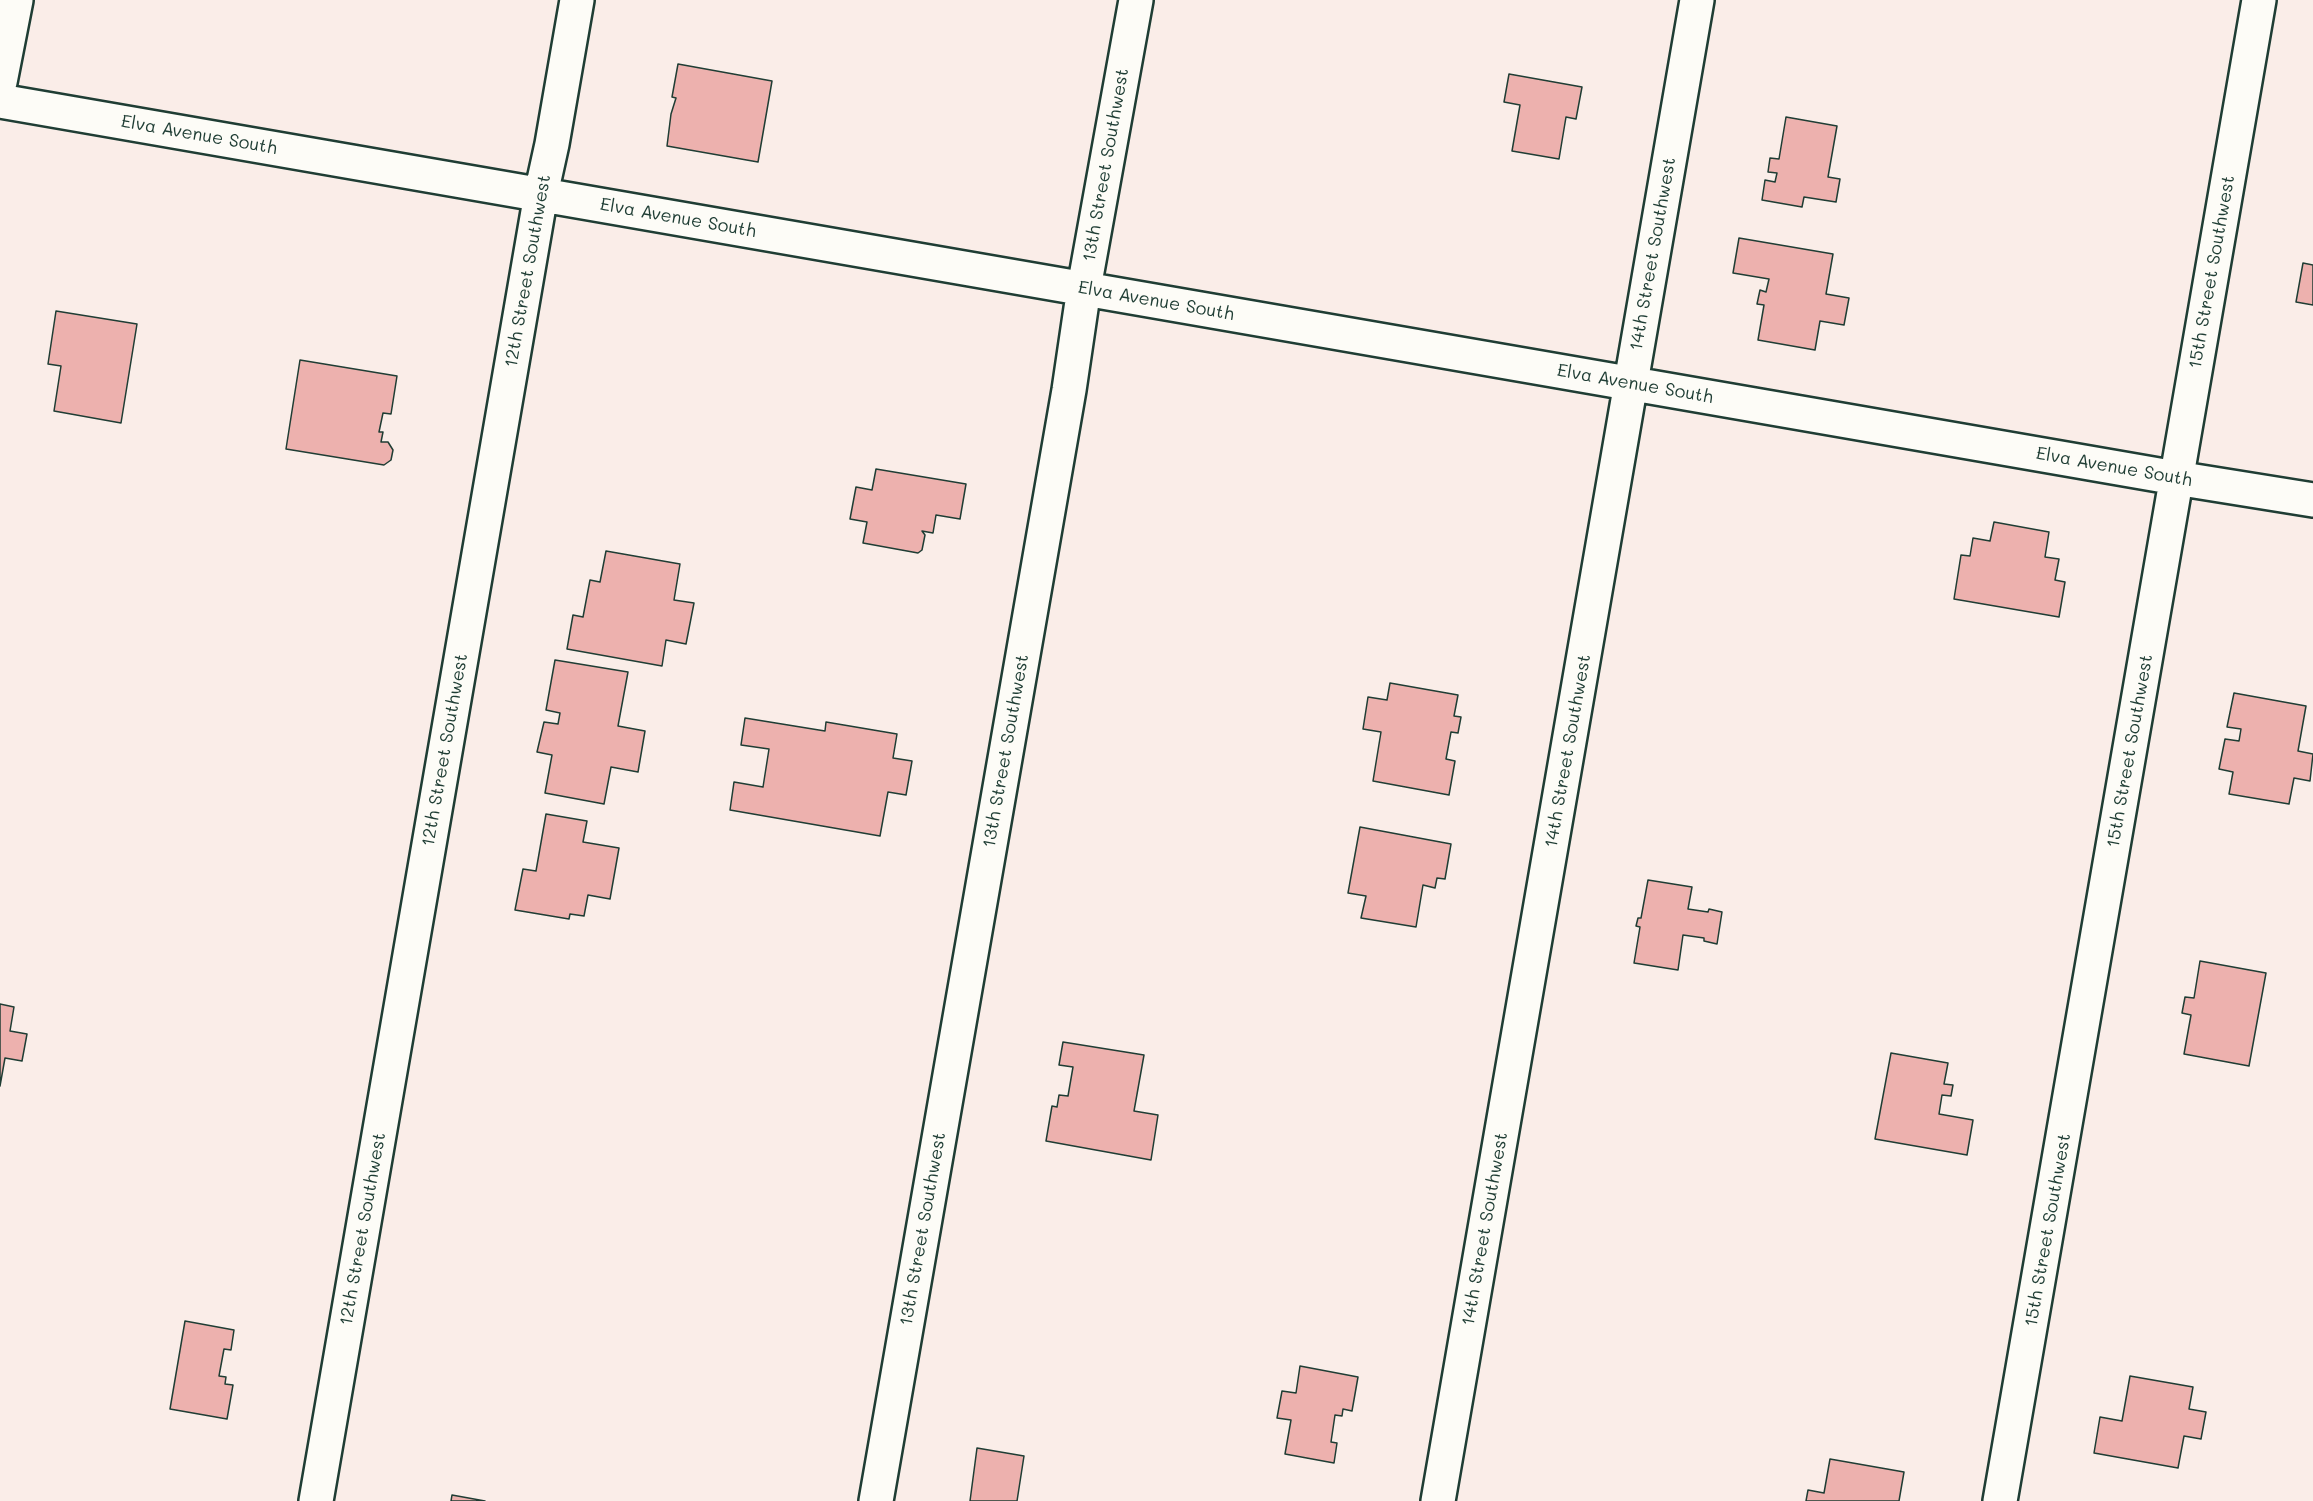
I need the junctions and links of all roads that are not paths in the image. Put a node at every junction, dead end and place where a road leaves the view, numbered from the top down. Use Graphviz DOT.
graph roads {
  1 [pos="16,0"];
  2 [pos="577,0"];
  3 [pos="1136,0"];
  4 [pos="1697,0"];
  5 [pos="2259,0"];
  6 [pos="0,82"];
  7 [pos="0,101"];
  8 [pos="541,194"];
  9 [pos="1084,288"];
  10 [pos="1632,384"];
  11 [pos="2176,478"];
  12 [pos="2313,500"];
  13 [pos="316,1501"];
  14 [pos="876,1501"];
  15 [pos="1438,1501"];
  16 [pos="2000,1501"];
  1 -- 6 [label="street"];
  2 -- 8 [label="street, 12th Street Southwest"];
  3 -- 9 [label="street, 13th Street Southwest"];
  4 -- 10 [label="street, 14th Street Southwest"];
  5 -- 11 [label="street, 15th Street Southwest"];
  7 -- 8 [label="street, Elva Avenue South"];
  8 -- 9 [label="street, Elva Avenue South"];
  8 -- 13 [label="street, 12th Street Southwest"];
  9 -- 10 [label="street, Elva Avenue South"];
  9 -- 14 [label="street, 13th Street Southwest"];
  10 -- 11 [label="street, Elva Avenue South"];
  10 -- 15 [label="street, 14th Street Southwest"];
  11 -- 12 [label="street, Elva Avenue South"];
  11 -- 16 [label="street, 15th Street Southwest"];
}
